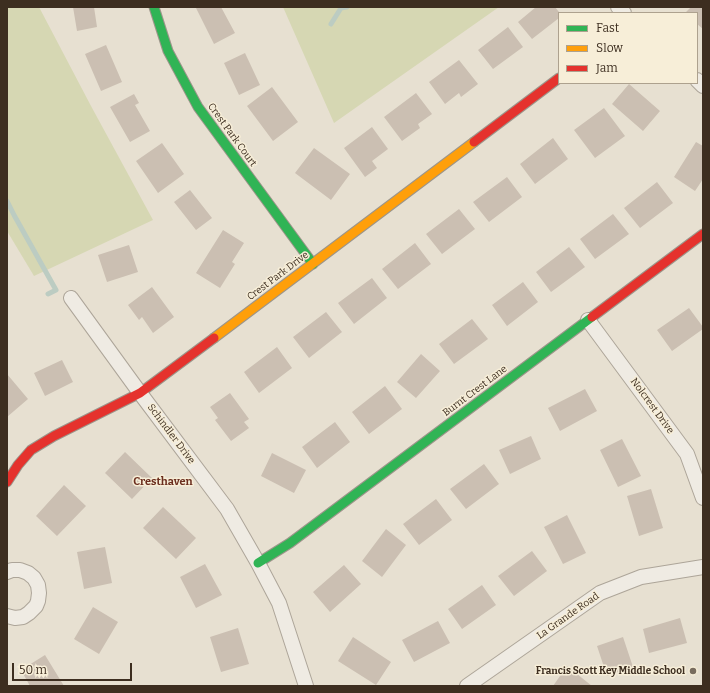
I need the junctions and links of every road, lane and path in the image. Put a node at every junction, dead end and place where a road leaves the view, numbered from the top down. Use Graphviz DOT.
graph roads {
  1 [pos="154,7"];
  2 [pos="558,79"];
  3 [pos="703,234"];
  4 [pos="313,264"];
  5 [pos="71,298"];
  6 [pos="588,320"];
  7 [pos="140,393"];
  8 [pos="7,482"];
  9 [pos="703,498"];
  10 [pos="258,563"];
  11 [pos="703,567"];
  12 [pos="7,572"];
  13 [pos="7,616"];
  14 [pos="306,686"];
  15 [pos="467,686"];
  1 -- 4 [label="street, Crest Park Court"];
  2 -- 4 [label="street, Crest Park Drive"];
  3 -- 6 [label="street, Burnt Crest Lane"];
  4 -- 7 [label="street, Crest Park Drive"];
  5 -- 7 [label="street, Schindler Drive"];
  6 -- 9 [label="street, Nolcrest Drive"];
  6 -- 10 [label="street, Burnt Crest Lane"];
  7 -- 8 [label="street, Crest Park Drive"];
  7 -- 10 [label="street, Schindler Drive"];
  10 -- 14 [label="street, Schindler Drive"];
  11 -- 15 [label="street, La Grande Road"];
  12 -- 13 [label="street"];
}
